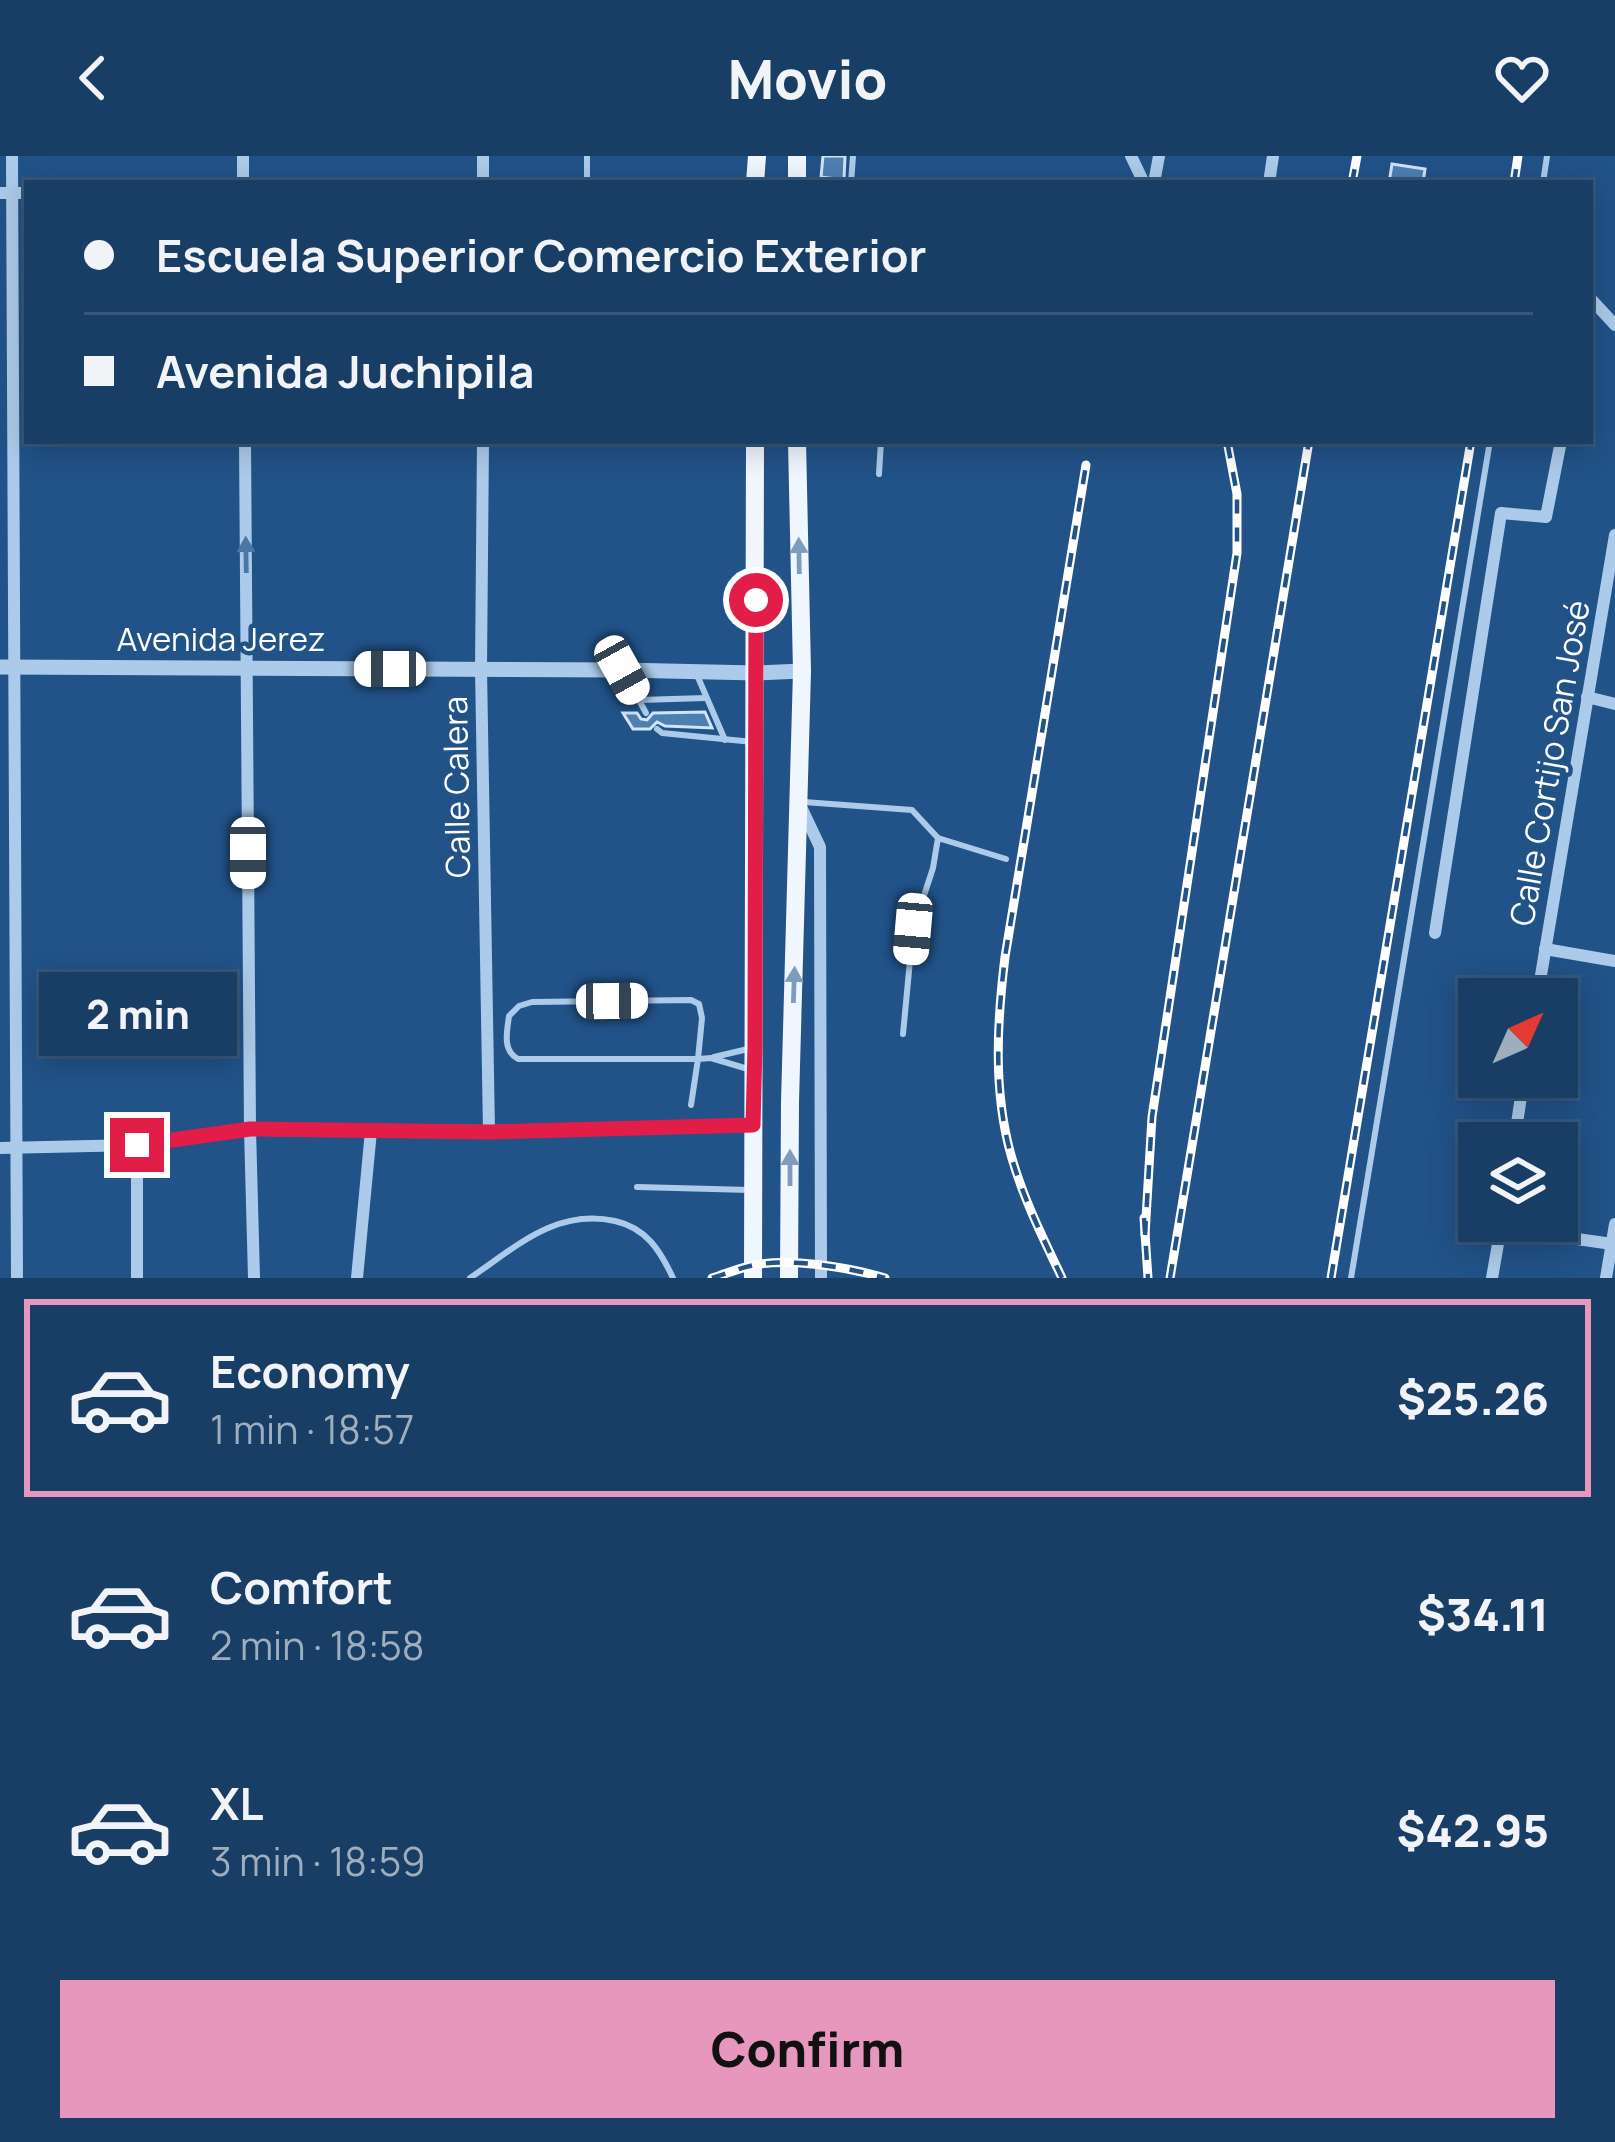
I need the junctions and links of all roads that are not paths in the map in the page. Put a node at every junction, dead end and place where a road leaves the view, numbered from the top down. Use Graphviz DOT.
graph roads {
  1 [pos="12,156"];
  2 [pos="13,193"];
  3 [pos="1593,301"];
  4 [pos="1615,325"];
  5 [pos="245,444"];
  6 [pos="482,444"];
  7 [pos="755,444"];
  8 [pos="797,444"];
  9 [pos="880,444"];
  10 [pos="1490,444"];
  11 [pos="1560,444"];
  12 [pos="879,473"];
  13 [pos="1615,535"];
  14 [pos="6,624"];
  15 [pos="6,666"];
  16 [pos="481,669"];
  17 [pos="248,670"];
  18 [pos="622,670"];
  19 [pos="802,671"];
  20 [pos="695,672"];
  21 [pos="756,674"];
  22 [pos="1587,697"];
  23 [pos="706,698"];
  24 [pos="639,700"];
  25 [pos="1615,704"];
  26 [pos="646,713"];
  27 [pos="657,729"];
  28 [pos="725,740"];
  29 [pos="756,742"];
  30 [pos="799,802"];
  31 [pos="938,838"];
  32 [pos="1006,859"];
  33 [pos="1435,933"];
  34 [pos="1545,949"];
  35 [pos="1615,962"];
  36 [pos="1540,978"];
  37 [pos="903,1034"];
  38 [pos="755,1047"];
  39 [pos="711,1058"];
  40 [pos="698,1059"];
  41 [pos="754,1071"];
  42 [pos="691,1105"];
  43 [pos="753,1125"];
  44 [pos="250,1129"];
  45 [pos="371,1131"];
  46 [pos="489,1132"];
  47 [pos="137,1145"];
  48 [pos="7,1148"];
  49 [pos="637,1187"];
  50 [pos="753,1190"];
  51 [pos="1615,1224"];
  52 [pos="790,1234"];
  53 [pos="754,1235"];
  54 [pos="1578,1238"];
  55 [pos="1498,1242"];
  56 [pos="1612,1244"];
  57 [pos="17,1278"];
  58 [pos="137,1278"];
  59 [pos="254,1278"];
  60 [pos="357,1278"];
  61 [pos="470,1278"];
  62 [pos="673,1278"];
  63 [pos="753,1278"];
  64 [pos="789,1278"];
  65 [pos="821,1278"];
  66 [pos="1351,1278"];
  67 [pos="1492,1278"];
  68 [pos="1606,1278"];
  1 -- 2 [label="street"];
  2 -- 14 [label="street"];
  3 -- 4 [label="street"];
  17 -- 5 [label="street, one-way"];
  6 -- 16 [label="street, Calle Calera"];
  7 -- 21 [label="main road"];
  19 -- 8 [label="main road, one-way"];
  9 -- 12 [label="lane"];
  10 -- 66 [label="lane"];
  11 -- 33 [label="street"];
  13 -- 22 [label="street, Calle Cortijo San José"];
  14 -- 15 [label="street"];
  15 -- 17 [label="street, Avenida Jerez"];
  15 -- 48 [label="street"];
  16 -- 17 [label="street, Avenida Jerez"];
  16 -- 18 [label="street, Avenida Jerez"];
  16 -- 46 [label="street, Calle Calera"];
  17 -- 44 [label="street"];
  18 -- 20 [label="street, Avenida Jerez"];
  18 -- 24 [label="lane"];
  19 -- 21 [label="street, Avenida Jerez"];
  19 -- 30 [label="main road"];
  20 -- 21 [label="street, Avenida Jerez"];
  20 -- 23 [label="lane"];
  21 -- 29 [label="main road"];
  22 -- 25 [label="street"];
  22 -- 34 [label="street, Calle Cortijo San José"];
  23 -- 24 [label="lane"];
  23 -- 28 [label="lane"];
  24 -- 26 [label="lane"];
  27 -- 28 [label="lane"];
  28 -- 29 [label="lane"];
  29 -- 38 [label="main road"];
  30 -- 31 [label="lane"];
  52 -- 30 [label="main road, one-way"];
  30 -- 65 [label="street"];
  31 -- 32 [label="lane"];
  31 -- 37 [label="lane"];
  34 -- 35 [label="street"];
  34 -- 36 [label="street, Calle Cortijo San José"];
  38 -- 39 [label="lane"];
  38 -- 41 [label="main road"];
  39 -- 40 [label="lane"];
  39 -- 41 [label="lane"];
  40 -- 40 [label="lane"];
  40 -- 42 [label="lane"];
  41 -- 43 [label="main road"];
  43 -- 46 [label="street"];
  43 -- 50 [label="main road"];
  44 -- 45 [label="street"];
  44 -- 47 [label="street"];
  44 -- 59 [label="street"];
  45 -- 46 [label="street"];
  45 -- 60 [label="street"];
  47 -- 48 [label="street"];
  47 -- 58 [label="street"];
  48 -- 57 [label="street"];
  49 -- 50 [label="lane"];
  50 -- 53 [label="main road"];
  51 -- 56 [label="street"];
  52 -- 53 [label="main road"];
  52 -- 64 [label="main road"];
  53 -- 63 [label="main road"];
  54 -- 56 [label="street"];
  55 -- 67 [label="street"];
  56 -- 68 [label="street"];
  61 -- 62 [label="lane"];
}
